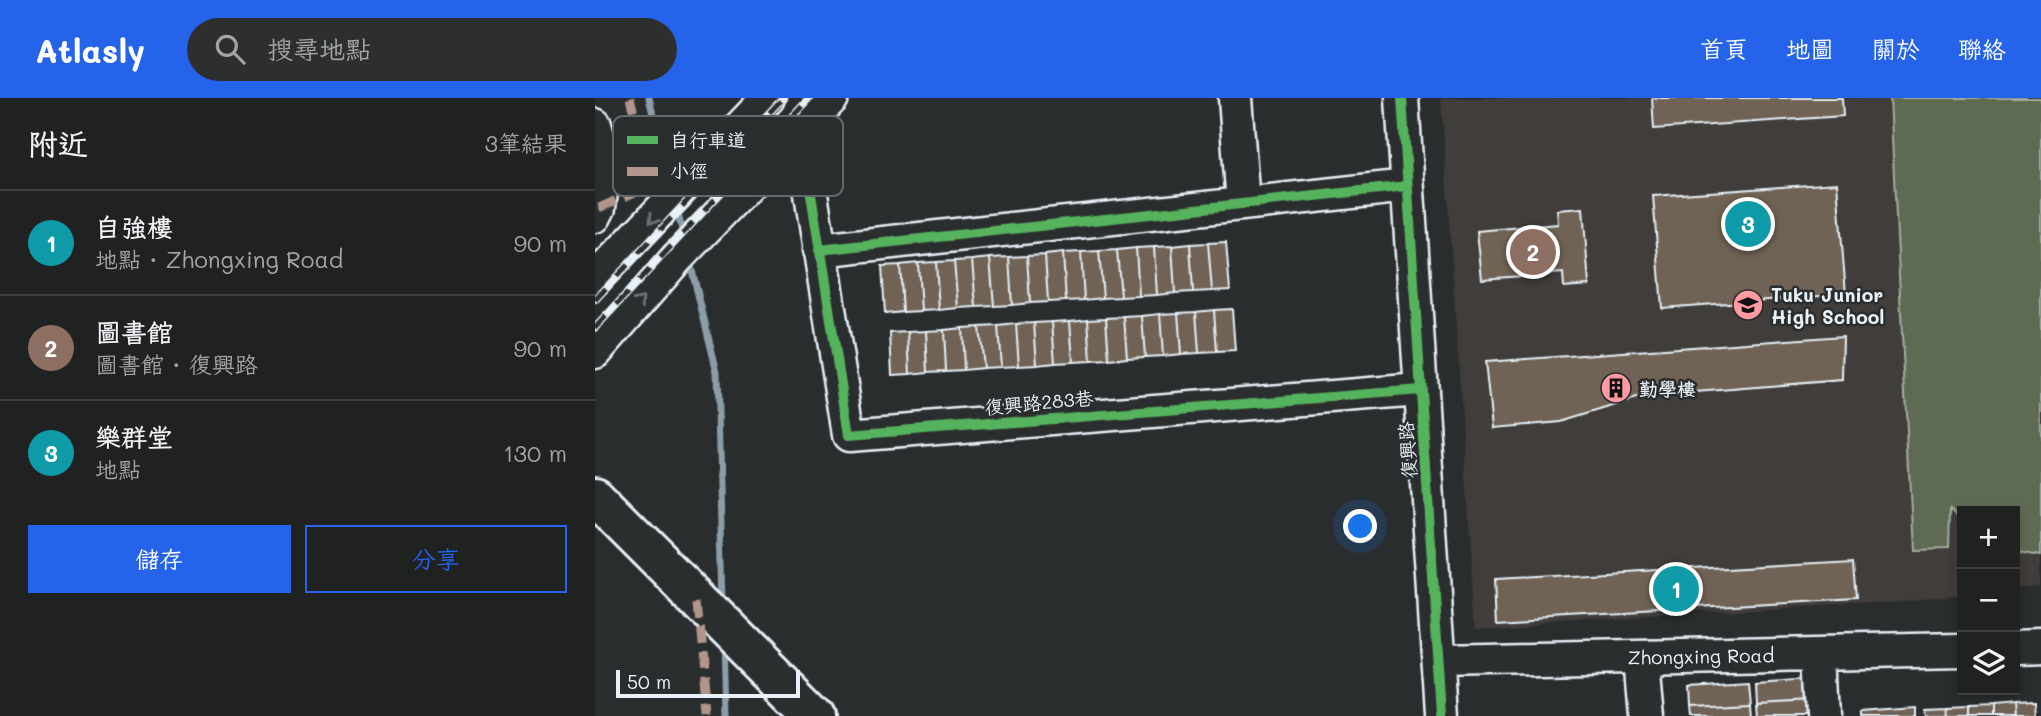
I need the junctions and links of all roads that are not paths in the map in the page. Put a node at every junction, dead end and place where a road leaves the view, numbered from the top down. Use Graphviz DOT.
graph roads {
  1 [pos="768,98"];
  2 [pos="832,98"];
  3 [pos="1235,98"];
  4 [pos="1402,98"];
  5 [pos="751,116"];
  6 [pos="815,116"];
  7 [pos="595,125"];
  8 [pos="1408,186"];
  9 [pos="674,196"];
  10 [pos="738,196"];
  11 [pos="811,196"];
  12 [pos="1243,204"];
  13 [pos="595,216"];
  14 [pos="819,250"];
  15 [pos="595,279"];
  16 [pos="595,352"];
  17 [pos="1420,390"];
  18 [pos="595,496"];
  19 [pos="2041,648"];
  20 [pos="2020,649"];
  21 [pos="1957,650"];
  22 [pos="1821,653"];
  23 [pos="1642,657"];
  24 [pos="1439,662"];
  25 [pos="815,716"];
  26 [pos="1442,716"];
  27 [pos="1647,716"];
  28 [pos="1824,716"];
  1 -- 5 [label="street, one-way"];
  2 -- 6 [label="street"];
  3 -- 12 [label="street"];
  4 -- 8 [label="street, 復興路"];
  7 -- 13 [label="street"];
  8 -- 12 [label="street"];
  8 -- 17 [label="street, 復興路"];
  9 -- 15 [label="street, one-way"];
  16 -- 10 [label="street, one-way"];
  11 -- 14 [label="street, 復興路283巷"];
  12 -- 14 [label="street"];
  14 -- 17 [label="street, 復興路283巷"];
  17 -- 24 [label="street, 復興路"];
  18 -- 25 [label="main road"];
  19 -- 20 [label="street"];
  21 -- 22 [label="street, Zhongxing Road"];
  22 -- 23 [label="street, Zhongxing Road"];
  22 -- 28 [label="street"];
  23 -- 24 [label="street, Zhongxing Road"];
  23 -- 27 [label="street"];
  24 -- 26 [label="street, 復興路"];
}
